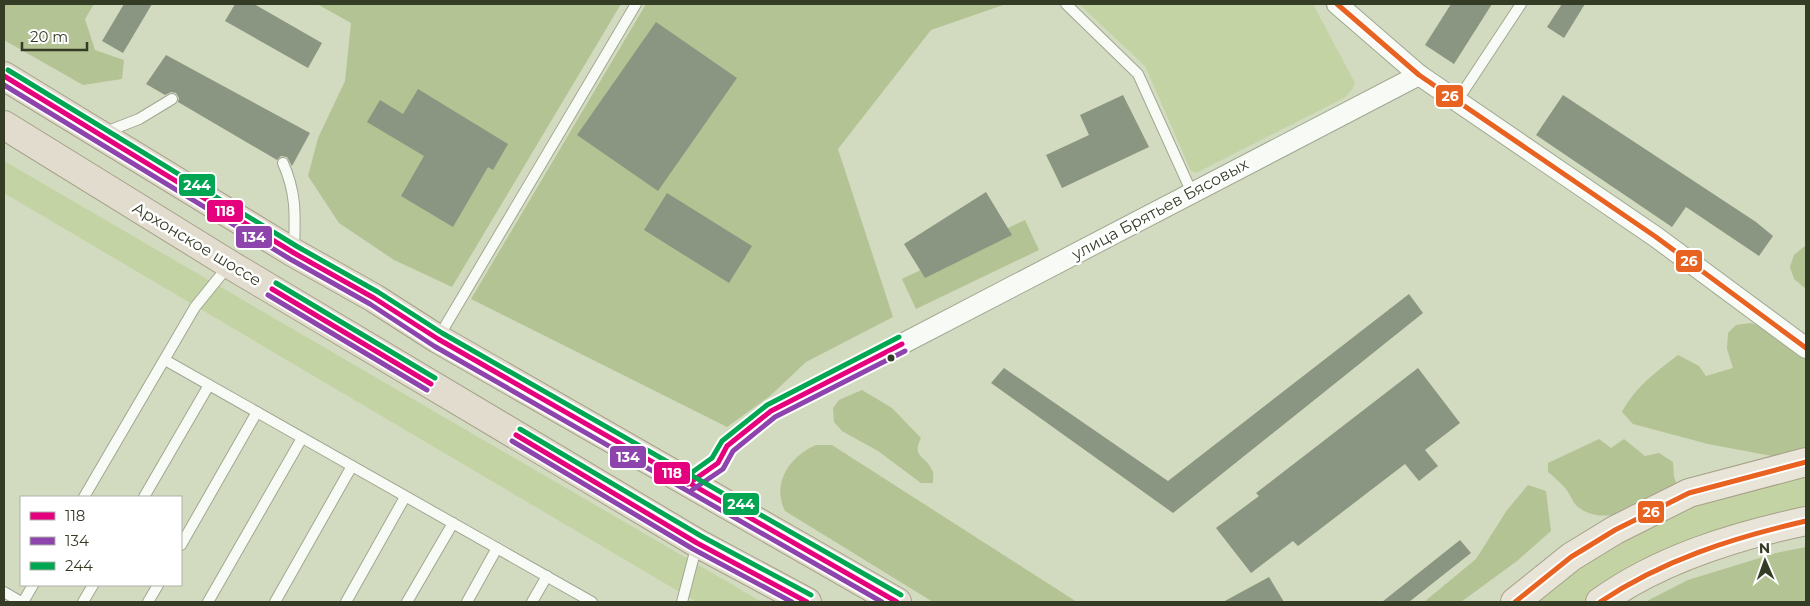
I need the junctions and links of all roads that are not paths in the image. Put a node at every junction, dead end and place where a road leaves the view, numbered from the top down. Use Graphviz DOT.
graph roads {
  1 [pos="636,4"];
  2 [pos="1066,4"];
  3 [pos="1337,4"];
  4 [pos="1521,4"];
  5 [pos="1419,74"];
  6 [pos="4,76"];
  7 [pos="172,99"];
  8 [pos="1457,101"];
  9 [pos="4,125"];
  10 [pos="100,134"];
  11 [pos="283,163"];
  12 [pos="1192,192"];
  13 [pos="294,254"];
  14 [pos="229,264"];
  15 [pos="438,339"];
  16 [pos="902,344"];
  17 [pos="1806,348"];
  18 [pos="164,360"];
  19 [pos="209,385"];
  20 [pos="257,412"];
  21 [pos="302,438"];
  22 [pos="1806,462"];
  23 [pos="352,466"];
  24 [pos="688,484"];
  25 [pos="85,496"];
  26 [pos="145,496"];
  27 [pos="405,498"];
  28 [pos="1806,521"];
  29 [pos="453,523"];
  30 [pos="182,543"];
  31 [pos="697,543"];
  32 [pos="497,548"];
  33 [pos="547,576"];
  34 [pos="32,586"];
  35 [pos="93,586"];
  36 [pos="157,586"];
  37 [pos="4,592"];
  38 [pos="22,602"];
  39 [pos="83,602"];
  40 [pos="148,602"];
  41 [pos="208,602"];
  42 [pos="274,602"];
  43 [pos="346,602"];
  44 [pos="407,602"];
  45 [pos="467,602"];
  46 [pos="532,602"];
  47 [pos="592,602"];
  48 [pos="682,602"];
  49 [pos="807,602"];
  50 [pos="898,602"];
  51 [pos="1515,602"];
  52 [pos="1600,602"];
  1 -- 15 [label="lane"];
  2 -- 12 [label="lane"];
  3 -- 5 [label="street"];
  4 -- 8 [label="lane"];
  5 -- 8 [label="street"];
  5 -- 12 [label="street, улица Брятьев Бясовых"];
  6 -- 10 [label="highway"];
  7 -- 10 [label="lane"];
  8 -- 17 [label="street"];
  9 -- 14 [label="highway, Архонское шоссе"];
  10 -- 13 [label="highway"];
  11 -- 13 [label="lane"];
  12 -- 16 [label="street, улица Брятьев Бясовых"];
  13 -- 15 [label="highway"];
  14 -- 18 [label="lane"];
  14 -- 31 [label="highway, Архонское шоссе"];
  15 -- 24 [label="highway"];
  16 -- 24 [label="lane"];
  18 -- 19 [label="lane"];
  18 -- 25 [label="lane"];
  19 -- 20 [label="lane"];
  19 -- 26 [label="lane"];
  20 -- 21 [label="lane"];
  20 -- 30 [label="lane"];
  21 -- 23 [label="lane"];
  21 -- 41 [label="lane"];
  22 -- 51 [label="main road"];
  23 -- 27 [label="lane"];
  23 -- 42 [label="lane"];
  24 -- 50 [label="highway"];
  27 -- 29 [label="lane"];
  27 -- 43 [label="lane"];
  28 -- 52 [label="main road"];
  29 -- 32 [label="lane"];
  29 -- 44 [label="lane"];
  31 -- 48 [label="lane"];
  31 -- 49 [label="highway, Архонское шоссе"];
  32 -- 33 [label="lane"];
  32 -- 45 [label="lane"];
  33 -- 46 [label="lane"];
  33 -- 47 [label="lane"];
  34 -- 38 [label="lane"];
  35 -- 39 [label="lane"];
  36 -- 40 [label="lane"];
  37 -- 38 [label="lane"];
}
